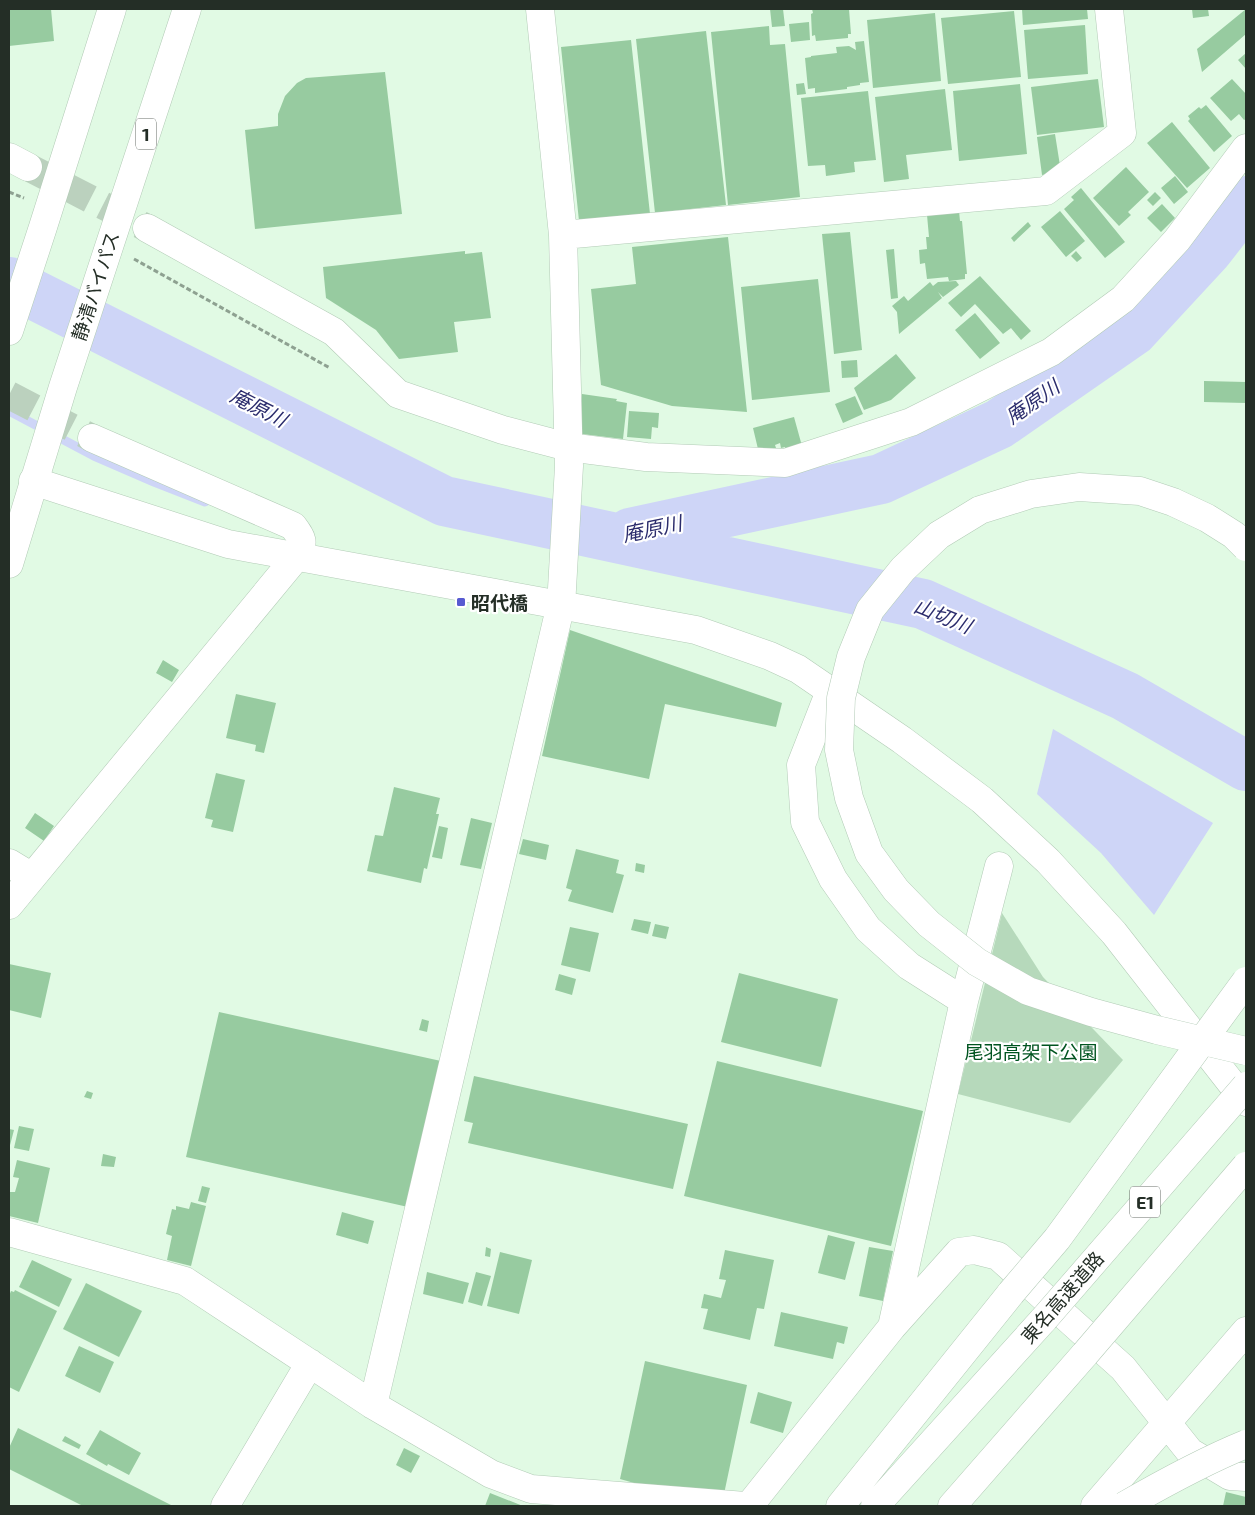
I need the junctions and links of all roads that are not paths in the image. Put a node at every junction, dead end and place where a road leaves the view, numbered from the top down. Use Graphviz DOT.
graph roads {
  1 [pos="112,9"];
  2 [pos="187,9"];
  3 [pos="540,9"];
  4 [pos="1109,9"];
  5 [pos="1246,148"];
  6 [pos="147,228"];
  7 [pos="563,235"];
  8 [pos="9,331"];
  9 [pos="92,438"];
  10 [pos="568,456"];
  11 [pos="34,481"];
  12 [pos="1246,547"];
  13 [pos="297,556"];
  14 [pos="9,564"];
  15 [pos="561,597"];
  16 [pos="830,691"];
  17 [pos="9,863"];
  18 [pos="999,866"];
  19 [pos="32,877"];
  20 [pos="9,905"];
  21 [pos="1246,981"];
  22 [pos="964,1002"];
  23 [pos="1246,1051"];
  24 [pos="1246,1086"];
  25 [pos="1246,1102"];
  26 [pos="1246,1166"];
  27 [pos="9,1232"];
  28 [pos="892,1327"];
  29 [pos="1246,1331"];
  30 [pos="310,1363"];
  31 [pos="373,1405"];
  32 [pos="1167,1422"];
  33 [pos="1246,1444"];
  34 [pos="1246,1476"];
  35 [pos="882,1499"];
  36 [pos="225,1506"];
  37 [pos="745,1506"];
  38 [pos="749,1506"];
  39 [pos="840,1506"];
  40 [pos="952,1506"];
  41 [pos="1095,1506"];
  42 [pos="1124,1506"];
  1 -- 8 [label="main road"];
  2 -- 11 [label="main road, 静清バイパス / 1"];
  3 -- 7 [label="main road"];
  4 -- 7 [label="main road"];
  5 -- 10 [label="main road"];
  6 -- 10 [label="main road"];
  7 -- 10 [label="main road"];
  9 -- 13 [label="main road"];
  10 -- 15 [label="main road"];
  11 -- 13 [label="main road"];
  11 -- 14 [label="main road, 静清バイパス / 1"];
  12 -- 23 [label="main road, bridge"];
  13 -- 15 [label="main road"];
  13 -- 19 [label="main road"];
  15 -- 16 [label="main road"];
  15 -- 31 [label="main road"];
  16 -- 22 [label="main road"];
  16 -- 25 [label="main road"];
  17 -- 19 [label="main road"];
  18 -- 22 [label="main road"];
  19 -- 20 [label="main road"];
  21 -- 39 [label="main road, bridge"];
  22 -- 28 [label="main road"];
  24 -- 35 [label="main road, 東名高速道路 / E1, bridge"];
  26 -- 40 [label="main road, bridge"];
  27 -- 30 [label="main road"];
  28 -- 32 [label="main road"];
  28 -- 38 [label="main road"];
  29 -- 32 [label="main road"];
  30 -- 31 [label="main road"];
  30 -- 36 [label="main road"];
  31 -- 37 [label="main road"];
  32 -- 34 [label="main road"];
  32 -- 41 [label="main road"];
  33 -- 42 [label="main road, bridge"];
}
